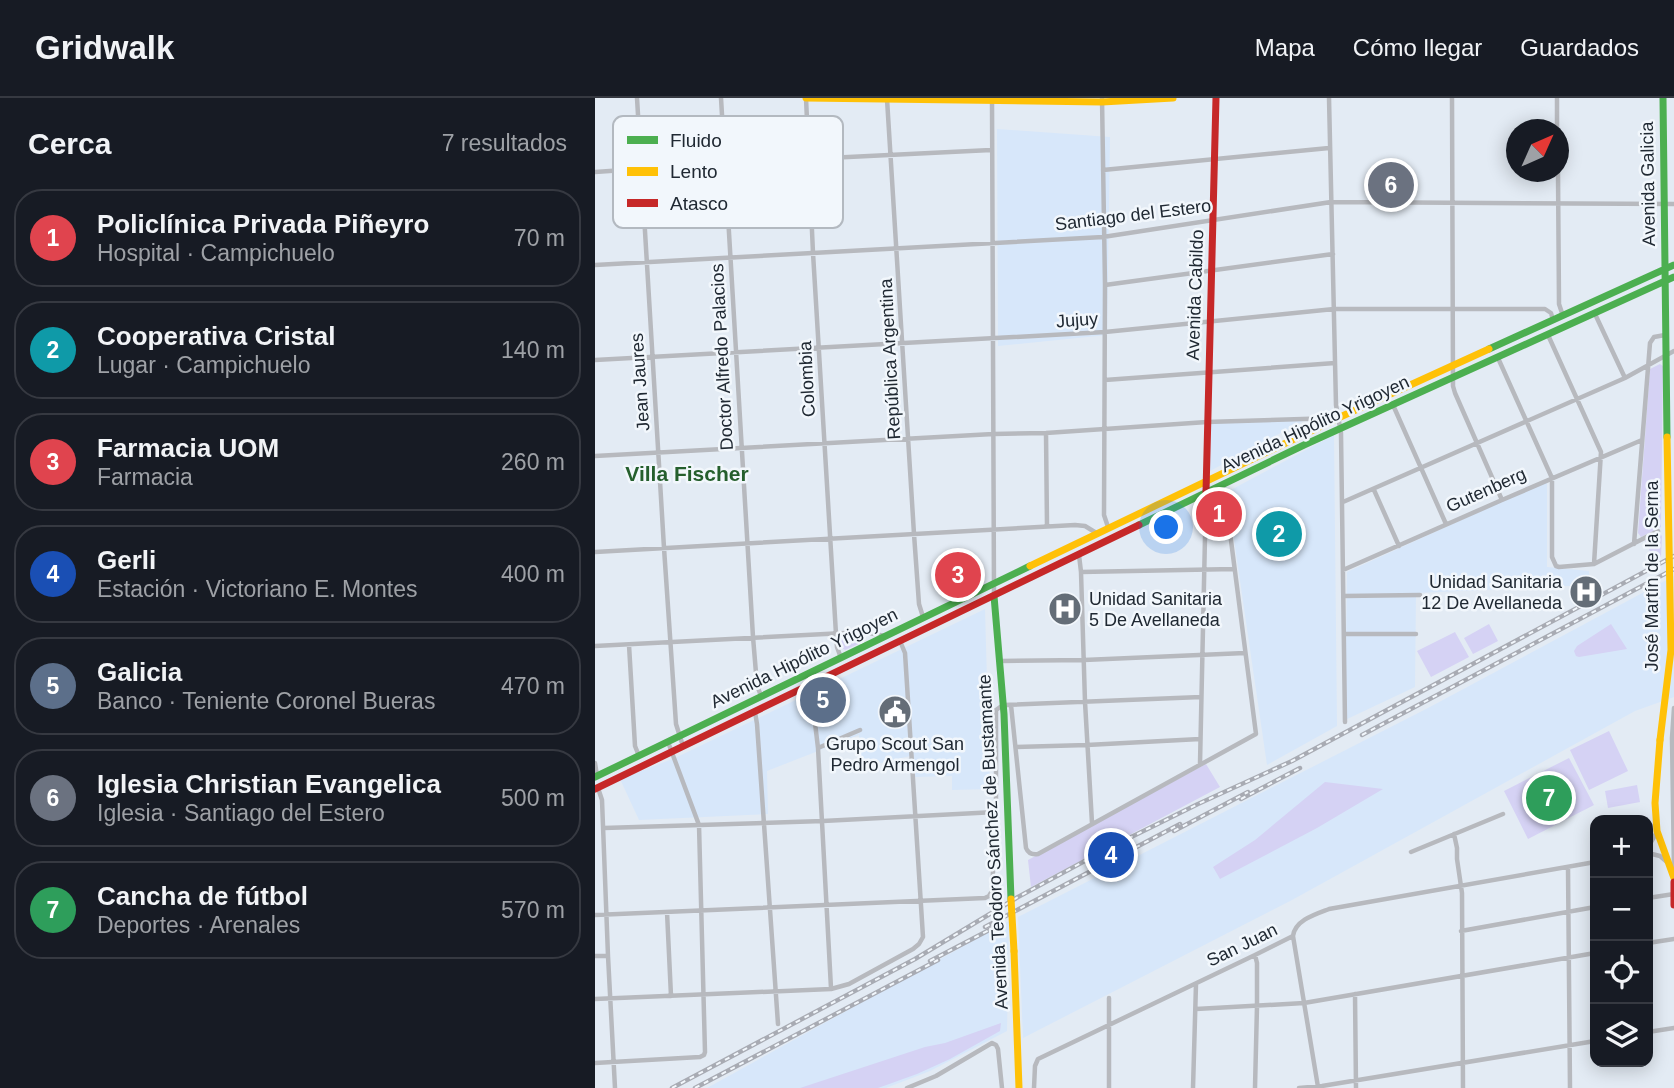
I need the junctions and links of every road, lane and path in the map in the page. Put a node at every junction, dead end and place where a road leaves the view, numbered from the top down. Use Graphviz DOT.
graph roads {
  1 [pos="637,98"];
  2 [pos="721,98"];
  3 [pos="806,98"];
  4 [pos="887,98"];
  5 [pos="1173,98"];
  6 [pos="1216,98"];
  7 [pos="1329,98"];
  8 [pos="1451,98"];
  9 [pos="1557,98"];
  10 [pos="1663,98"];
  11 [pos="992,99"];
  12 [pos="1102,100"];
  13 [pos="638,116"];
  14 [pos="722,116"];
  15 [pos="807,116"];
  16 [pos="1557,119"];
  17 [pos="1329,148"];
  18 [pos="991,150"];
  19 [pos="891,155"];
  20 [pos="843,157"];
  21 [pos="1214,159"];
  22 [pos="613,170"];
  23 [pos="1103,170"];
  24 [pos="595,172"];
  25 [pos="1558,182"];
  26 [pos="1331,202"];
  27 [pos="1453,203"];
  28 [pos="1558,204"];
  29 [pos="1665,204"];
  30 [pos="1674,204"];
  31 [pos="1213,219"];
  32 [pos="645,228"];
  33 [pos="728,228"];
  34 [pos="812,228"];
  35 [pos="1103,237"];
  36 [pos="992,243"];
  37 [pos="897,248"];
  38 [pos="813,253"];
  39 [pos="1333,254"];
  40 [pos="730,258"];
  41 [pos="646,262"];
  42 [pos="595,265"];
  43 [pos="1674,265"];
  44 [pos="1665,270"];
  45 [pos="1211,271"];
  46 [pos="1674,277"];
  47 [pos="1664,282"];
  48 [pos="1105,285"];
  49 [pos="1334,309"];
  50 [pos="1453,309"];
  51 [pos="1595,314"];
  52 [pos="1563,316"];
  53 [pos="1553,320"];
  54 [pos="1210,321"];
  55 [pos="1105,332"];
  56 [pos="1548,335"];
  57 [pos="1665,335"];
  58 [pos="992,339"];
  59 [pos="903,344"];
  60 [pos="819,348"];
  61 [pos="1674,351"];
  62 [pos="736,353"];
  63 [pos="1666,356"];
  64 [pos="652,357"];
  65 [pos="1498,358"];
  66 [pos="595,360"];
  67 [pos="1335,363"];
  68 [pos="1647,365"];
  69 [pos="1453,366"];
  70 [pos="1208,373"];
  71 [pos="1453,378"];
  72 [pos="1625,378"];
  73 [pos="1105,380"];
  74 [pos="1577,399"];
  75 [pos="1394,405"];
  76 [pos="1338,418"];
  77 [pos="1527,421"];
  78 [pos="1207,422"];
  79 [pos="1669,423"];
  80 [pos="1105,428"];
  81 [pos="1340,429"];
  82 [pos="1046,433"];
  83 [pos="992,434"];
  84 [pos="909,439"];
  85 [pos="1641,440"];
  86 [pos="825,443"];
  87 [pos="1478,443"];
  88 [pos="741,448"];
  89 [pos="659,453"];
  90 [pos="595,456"];
  91 [pos="1601,457"];
  92 [pos="1422,469"];
  93 [pos="1552,478"];
  94 [pos="1206,480"];
  95 [pos="1222,485"];
  96 [pos="1374,490"];
  97 [pos="1206,492"];
  98 [pos="1502,500"];
  99 [pos="1343,502"];
  100 [pos="1446,524"];
  101 [pos="1047,526"];
  102 [pos="1109,528"];
  103 [pos="993,530"];
  104 [pos="1658,531"];
  105 [pos="914,534"];
  106 [pos="1098,534"];
  107 [pos="830,539"];
  108 [pos="748,543"];
  109 [pos="1634,545"];
  110 [pos="1399,546"];
  111 [pos="664,548"];
  112 [pos="595,552"];
  113 [pos="1079,554"];
  114 [pos="1594,564"];
  115 [pos="1234,569"];
  116 [pos="1204,570"];
  117 [pos="1343,570"];
  118 [pos="1081,572"];
  119 [pos="993,585"];
  120 [pos="1420,595"];
  121 [pos="994,596"];
  122 [pos="1344,596"];
  123 [pos="924,618"];
  124 [pos="836,634"];
  125 [pos="1345,634"];
  126 [pos="1416,634"];
  127 [pos="886,636"];
  128 [pos="753,637"];
  129 [pos="900,641"];
  130 [pos="671,642"];
  131 [pos="629,645"];
  132 [pos="595,646"];
  133 [pos="1245,653"];
  134 [pos="1202,655"];
  135 [pos="841,658"];
  136 [pos="1084,660"];
  137 [pos="1001,661"];
  138 [pos="808,686"];
  139 [pos="761,696"];
  140 [pos="1201,697"];
  141 [pos="1085,702"];
  142 [pos="1003,705"];
  143 [pos="1011,705"];
  144 [pos="1674,708"];
  145 [pos="755,712"];
  146 [pos="1346,722"];
  147 [pos="860,730"];
  148 [pos="679,736"];
  149 [pos="1673,738"];
  150 [pos="1200,739"];
  151 [pos="668,742"];
  152 [pos="1087,745"];
  153 [pos="683,747"];
  154 [pos="1016,747"];
  155 [pos="818,748"];
  156 [pos="672,753"];
  157 [pos="639,756"];
  158 [pos="595,763"];
  159 [pos="1200,764"];
  160 [pos="596,777"];
  161 [pos="596,788"];
  162 [pos="1673,794"];
  163 [pos="996,812"];
  164 [pos="1503,814"];
  165 [pos="916,815"];
  166 [pos="823,821"];
  167 [pos="765,823"];
  168 [pos="1092,823"];
  169 [pos="699,825"];
  170 [pos="604,828"];
  171 [pos="1657,831"];
  172 [pos="1454,834"];
  173 [pos="1653,840"];
  174 [pos="1674,848"];
  175 [pos="1411,852"];
  176 [pos="1653,853"];
  177 [pos="1590,863"];
  178 [pos="1568,867"];
  179 [pos="1672,868"];
  180 [pos="1674,880"];
  181 [pos="1461,885"];
  182 [pos="1674,894"];
  183 [pos="1653,897"];
  184 [pos="921,900"];
  185 [pos="827,904"];
  186 [pos="1674,905"];
  187 [pos="771,907"];
  188 [pos="1590,908"];
  189 [pos="701,910"];
  190 [pos="1569,911"];
  191 [pos="667,912"];
  192 [pos="595,915"];
  193 [pos="606,915"];
  194 [pos="1461,930"];
  195 [pos="1293,936"];
  196 [pos="1674,939"];
  197 [pos="1653,942"];
  198 [pos="1590,954"];
  199 [pos="608,956"];
  200 [pos="1255,956"];
  201 [pos="595,957"];
  202 [pos="1569,957"];
  203 [pos="1462,975"];
  204 [pos="1196,984"];
  205 [pos="831,989"];
  206 [pos="775,991"];
  207 [pos="1355,994"];
  208 [pos="704,995"];
  209 [pos="671,996"];
  210 [pos="1109,998"];
  211 [pos="595,999"];
  212 [pos="610,999"];
  213 [pos="1304,1003"];
  214 [pos="1257,1006"];
  215 [pos="1196,1009"];
  216 [pos="778,1024"];
  217 [pos="1109,1025"];
  218 [pos="1674,1028"];
  219 [pos="1653,1031"];
  220 [pos="1590,1042"];
  221 [pos="1570,1045"];
  222 [pos="1463,1062"];
  223 [pos="595,1063"];
  224 [pos="613,1063"];
  225 [pos="1357,1080"];
  226 [pos="927,1081"];
  227 [pos="1318,1087"];
  228 [pos="615,1088"];
  229 [pos="907,1088"];
  230 [pos="926,1088"];
  231 [pos="1002,1088"];
  232 [pos="1019,1088"];
  233 [pos="1034,1088"];
  234 [pos="1109,1088"];
  235 [pos="1193,1088"];
  236 [pos="1255,1088"];
  237 [pos="1299,1088"];
  238 [pos="1356,1088"];
  239 [pos="1463,1088"];
  240 [pos="1570,1088"];
  1 -- 13 [label="street, Jean Jaures"];
  2 -- 14 [label="street, Doctor Alfredo Palacios"];
  3 -- 4 [label="main road"];
  3 -- 15 [label="street, Colombia"];
  4 -- 11 [label="main road"];
  4 -- 19 [label="street, República Argentina"];
  5 -- 12 [label="main road"];
  6 -- 21 [label="main road, Avenida Cabildo"];
  7 -- 17 [label="street"];
  8 -- 27 [label="street"];
  9 -- 16 [label="street"];
  10 -- 29 [label="main road, Avenida Galicia"];
  11 -- 12 [label="main road"];
  11 -- 18 [label="street"];
  12 -- 23 [label="street"];
  17 -- 21 [label="street"];
  17 -- 26 [label="street"];
  18 -- 19 [label="street"];
  18 -- 36 [label="street"];
  19 -- 20 [label="street"];
  19 -- 37 [label="street, República Argentina"];
  21 -- 23 [label="street"];
  21 -- 31 [label="main road, Avenida Cabildo"];
  22 -- 24 [label="street"];
  23 -- 35 [label="street"];
  25 -- 28 [label="street"];
  26 -- 27 [label="street, Santiago del Estero"];
  26 -- 31 [label="street, Santiago del Estero"];
  26 -- 39 [label="street"];
  27 -- 28 [label="street, Santiago del Estero"];
  27 -- 50 [label="street"];
  28 -- 29 [label="street, Santiago del Estero"];
  28 -- 52 [label="street"];
  29 -- 30 [label="street, Santiago del Estero"];
  29 -- 44 [label="main road, Avenida Galicia"];
  31 -- 35 [label="street, Santiago del Estero"];
  31 -- 45 [label="main road, Avenida Cabildo"];
  32 -- 41 [label="street, Jean Jaures"];
  33 -- 40 [label="street, Doctor Alfredo Palacios"];
  34 -- 38 [label="street, Colombia"];
  35 -- 36 [label="street, Santiago del Estero"];
  35 -- 48 [label="street"];
  36 -- 37 [label="street, Santiago del Estero"];
  36 -- 58 [label="street"];
  37 -- 38 [label="street, Santiago del Estero"];
  37 -- 59 [label="street, República Argentina"];
  38 -- 40 [label="street, Santiago del Estero"];
  38 -- 60 [label="street, Colombia"];
  39 -- 45 [label="street"];
  39 -- 49 [label="street"];
  40 -- 41 [label="street, Santiago del Estero"];
  40 -- 62 [label="street, Doctor Alfredo Palacios"];
  41 -- 42 [label="street, Santiago del Estero"];
  41 -- 64 [label="street, Jean Jaures"];
  43 -- 44 [label="main road, Avenida Hipólito Yrigoyen"];
  44 -- 47 [label="main road, José Martín de la Serna"];
  44 -- 52 [label="main road, Avenida Hipólito Yrigoyen"];
  45 -- 48 [label="street"];
  45 -- 54 [label="main road, Avenida Cabildo"];
  46 -- 47 [label="main road, Avenida Hipólito Yrigoyen"];
  47 -- 51 [label="main road, Avenida Hipólito Yrigoyen"];
  47 -- 57 [label="main road, José Martín de la Serna"];
  48 -- 55 [label="street"];
  49 -- 50 [label="street, Jujuy"];
  49 -- 54 [label="street, Jujuy"];
  49 -- 67 [label="street"];
  50 -- 53 [label="street, Jujuy"];
  50 -- 69 [label="street"];
  51 -- 56 [label="main road, Avenida Hipólito Yrigoyen"];
  51 -- 72 [label="street"];
  52 -- 53 [label="main road, Avenida Hipólito Yrigoyen"];
  53 -- 69 [label="main road, Avenida Hipólito Yrigoyen"];
  54 -- 55 [label="street, Jujuy"];
  54 -- 70 [label="main road, Avenida Cabildo"];
  55 -- 58 [label="street, Jujuy"];
  55 -- 73 [label="street"];
  56 -- 65 [label="main road, Avenida Hipólito Yrigoyen"];
  56 -- 74 [label="street"];
  57 -- 63 [label="main road, José Martín de la Serna"];
  57 -- 68 [label="street, José Martín de la Serna"];
  58 -- 59 [label="street, Jujuy"];
  58 -- 83 [label="street"];
  59 -- 60 [label="street, Jujuy"];
  59 -- 84 [label="street, República Argentina"];
  60 -- 62 [label="street, Jujuy"];
  60 -- 86 [label="street, Colombia"];
  61 -- 63 [label="street"];
  62 -- 64 [label="street, Jujuy"];
  62 -- 88 [label="street, Doctor Alfredo Palacios"];
  63 -- 68 [label="street"];
  63 -- 79 [label="main road, José Martín de la Serna"];
  64 -- 66 [label="street, Jujuy"];
  64 -- 89 [label="street, Jean Jaures"];
  65 -- 71 [label="main road, Avenida Hipólito Yrigoyen"];
  65 -- 77 [label="street"];
  67 -- 70 [label="street"];
  67 -- 76 [label="street"];
  68 -- 72 [label="street"];
  68 -- 85 [label="street, José Martín de la Serna"];
  69 -- 71 [label="street"];
  69 -- 76 [label="main road, Avenida Hipólito Yrigoyen"];
  70 -- 73 [label="street"];
  70 -- 78 [label="main road, Avenida Cabildo"];
  71 -- 75 [label="main road, Avenida Hipólito Yrigoyen"];
  71 -- 87 [label="street"];
  72 -- 74 [label="street"];
  73 -- 80 [label="street"];
  74 -- 77 [label="street"];
  74 -- 91 [label="street"];
  75 -- 81 [label="main road, Avenida Hipólito Yrigoyen"];
  75 -- 92 [label="street"];
  76 -- 78 [label="street"];
  76 -- 81 [label="street"];
  76 -- 94 [label="main road, Avenida Hipólito Yrigoyen"];
  77 -- 87 [label="street"];
  77 -- 93 [label="street"];
  78 -- 80 [label="street"];
  78 -- 94 [label="main road, Avenida Cabildo"];
  79 -- 171 [label="main road, José Martín de la Serna, bridge"];
  80 -- 82 [label="street"];
  80 -- 102 [label="street"];
  81 -- 95 [label="main road, Avenida Hipólito Yrigoyen"];
  81 -- 99 [label="street"];
  82 -- 83 [label="street"];
  82 -- 101 [label="street"];
  83 -- 84 [label="street"];
  83 -- 103 [label="street"];
  84 -- 86 [label="street"];
  84 -- 105 [label="street, República Argentina"];
  85 -- 91 [label="street, Gutenberg"];
  85 -- 109 [label="street, José Martín de la Serna"];
  86 -- 88 [label="street"];
  86 -- 107 [label="street, Colombia"];
  87 -- 92 [label="street"];
  87 -- 98 [label="street"];
  88 -- 89 [label="street"];
  88 -- 108 [label="street, Doctor Alfredo Palacios"];
  89 -- 90 [label="street"];
  89 -- 111 [label="street, Jean Jaures"];
  91 -- 93 [label="street, Gutenberg"];
  91 -- 114 [label="street"];
  92 -- 96 [label="street"];
  92 -- 100 [label="street"];
  93 -- 98 [label="street, Gutenberg"];
  93 -- 114 [label="street"];
  94 -- 97 [label="main road, Avenida Cabildo"];
  94 -- 102 [label="main road, Avenida Hipólito Yrigoyen"];
  95 -- 97 [label="main road, Avenida Hipólito Yrigoyen"];
  95 -- 115 [label="street"];
  96 -- 99 [label="street"];
  96 -- 110 [label="street"];
  97 -- 113 [label="main road, Avenida Hipólito Yrigoyen"];
  97 -- 116 [label="street"];
  98 -- 100 [label="street, Gutenberg"];
  99 -- 117 [label="street"];
  100 -- 110 [label="street, Gutenberg"];
  101 -- 103 [label="street"];
  101 -- 106 [label="street"];
  102 -- 106 [label="main road, Avenida Hipólito Yrigoyen"];
  103 -- 105 [label="street"];
  103 -- 119 [label="street"];
  104 -- 109 [label="street"];
  105 -- 107 [label="street"];
  105 -- 123 [label="street, República Argentina"];
  106 -- 119 [label="main road, Avenida Hipólito Yrigoyen"];
  107 -- 108 [label="street"];
  107 -- 124 [label="street, Colombia"];
  108 -- 111 [label="street"];
  108 -- 128 [label="street, Doctor Alfredo Palacios"];
  109 -- 114 [label="street"];
  110 -- 117 [label="street, Gutenberg"];
  111 -- 112 [label="street"];
  111 -- 130 [label="street, Jean Jaures"];
  113 -- 118 [label="street"];
  113 -- 121 [label="main road, Avenida Hipólito Yrigoyen"];
  115 -- 116 [label="street"];
  115 -- 133 [label="street"];
  116 -- 118 [label="street"];
  116 -- 134 [label="street"];
  117 -- 122 [label="street"];
  118 -- 136 [label="street"];
  119 -- 121 [label="street"];
  119 -- 123 [label="main road, Avenida Hipólito Yrigoyen"];
  120 -- 122 [label="street"];
  121 -- 129 [label="main road, Avenida Hipólito Yrigoyen"];
  121 -- 137 [label="main road, Avenida Teodoro Sánchez de Bustamante"];
  122 -- 125 [label="street"];
  123 -- 127 [label="main road, Avenida Hipólito Yrigoyen"];
  124 -- 127 [label="street"];
  124 -- 128 [label="street"];
  124 -- 135 [label="street, Colombia"];
  125 -- 126 [label="street"];
  125 -- 146 [label="street"];
  127 -- 135 [label="main road, Avenida Hipólito Yrigoyen"];
  128 -- 130 [label="street"];
  128 -- 139 [label="street, Doctor Alfredo Palacios"];
  129 -- 138 [label="main road, Avenida Hipólito Yrigoyen"];
  129 -- 165 [label="street"];
  130 -- 131 [label="street"];
  130 -- 148 [label="street, Jean Jaures"];
  131 -- 132 [label="street"];
  131 -- 157 [label="street"];
  133 -- 134 [label="street"];
  133 -- 159 [label="street"];
  134 -- 136 [label="street"];
  134 -- 140 [label="street"];
  135 -- 139 [label="main road, Avenida Hipólito Yrigoyen"];
  136 -- 137 [label="street"];
  136 -- 141 [label="street"];
  137 -- 142 [label="main road, Avenida Teodoro Sánchez de Bustamante"];
  138 -- 145 [label="main road, Avenida Hipólito Yrigoyen"];
  138 -- 155 [label="street"];
  139 -- 148 [label="main road, Avenida Hipólito Yrigoyen"];
  140 -- 141 [label="street"];
  140 -- 150 [label="street"];
  141 -- 143 [label="street"];
  141 -- 152 [label="street"];
  142 -- 143 [label="street"];
  142 -- 163 [label="street"];
  142 -- 232 [label="main road, Avenida Teodoro Sánchez de Bustamante, bridge"];
  143 -- 154 [label="street"];
  144 -- 149 [label="street, José Martín de la Serna"];
  145 -- 153 [label="main road, Avenida Hipólito Yrigoyen"];
  145 -- 167 [label="street"];
  147 -- 155 [label="street"];
  148 -- 151 [label="main road, Avenida Hipólito Yrigoyen"];
  148 -- 153 [label="street, Jean Jaures"];
  149 -- 162 [label="street, José Martín de la Serna"];
  150 -- 152 [label="street"];
  150 -- 159 [label="street"];
  151 -- 156 [label="street"];
  151 -- 157 [label="main road, Avenida Hipólito Yrigoyen"];
  152 -- 154 [label="street"];
  152 -- 168 [label="street"];
  153 -- 156 [label="main road, Avenida Hipólito Yrigoyen"];
  154 -- 168 [label="street"];
  155 -- 166 [label="street"];
  156 -- 161 [label="main road, Avenida Hipólito Yrigoyen"];
  156 -- 169 [label="street"];
  157 -- 160 [label="main road, Avenida Hipólito Yrigoyen"];
  158 -- 160 [label="street"];
  159 -- 168 [label="street"];
  161 -- 170 [label="street"];
  162 -- 174 [label="street, José Martín de la Serna"];
  163 -- 165 [label="street"];
  163 -- 184 [label="street"];
  164 -- 172 [label="street"];
  165 -- 166 [label="street"];
  165 -- 184 [label="street"];
  166 -- 167 [label="street"];
  166 -- 185 [label="street"];
  167 -- 169 [label="street"];
  167 -- 187 [label="street"];
  169 -- 170 [label="street"];
  169 -- 189 [label="street"];
  170 -- 193 [label="street"];
  171 -- 173 [label="street"];
  171 -- 174 [label="street"];
  171 -- 179 [label="main road, José Martín de la Serna"];
  172 -- 175 [label="street"];
  172 -- 181 [label="street"];
  174 -- 179 [label="street, José Martín de la Serna"];
  176 -- 179 [label="street"];
  177 -- 178 [label="street, San Juan"];
  178 -- 181 [label="street, San Juan"];
  178 -- 190 [label="street"];
  179 -- 180 [label="main road, José Martín de la Serna"];
  180 -- 182 [label="main road, José Martín de la Serna"];
  181 -- 194 [label="street"];
  181 -- 195 [label="street, San Juan"];
  182 -- 183 [label="street"];
  182 -- 186 [label="main road, José Martín de la Serna"];
  184 -- 185 [label="street"];
  184 -- 205 [label="street"];
  185 -- 187 [label="street"];
  185 -- 205 [label="street"];
  187 -- 189 [label="street"];
  187 -- 206 [label="street"];
  188 -- 190 [label="street"];
  189 -- 191 [label="street"];
  189 -- 208 [label="street"];
  190 -- 194 [label="street"];
  190 -- 202 [label="street"];
  191 -- 193 [label="street"];
  191 -- 209 [label="street"];
  192 -- 193 [label="street"];
  193 -- 199 [label="street"];
  194 -- 203 [label="street"];
  195 -- 200 [label="street, San Juan"];
  195 -- 213 [label="street"];
  196 -- 197 [label="street"];
  198 -- 202 [label="street"];
  199 -- 201 [label="street"];
  199 -- 212 [label="street"];
  200 -- 204 [label="street, San Juan"];
  200 -- 214 [label="street"];
  202 -- 203 [label="street"];
  202 -- 221 [label="street"];
  203 -- 207 [label="street"];
  203 -- 222 [label="street"];
  204 -- 215 [label="street"];
  204 -- 217 [label="street, San Juan"];
  205 -- 206 [label="street"];
  206 -- 208 [label="street"];
  206 -- 216 [label="street"];
  207 -- 213 [label="street"];
  207 -- 225 [label="street"];
  208 -- 209 [label="street"];
  208 -- 224 [label="street"];
  209 -- 212 [label="street"];
  210 -- 217 [label="street"];
  211 -- 212 [label="street"];
  212 -- 224 [label="street"];
  213 -- 214 [label="street"];
  213 -- 227 [label="street"];
  214 -- 215 [label="street"];
  214 -- 236 [label="street"];
  215 -- 235 [label="street"];
  217 -- 233 [label="street, San Juan"];
  217 -- 234 [label="street"];
  218 -- 219 [label="street"];
  220 -- 221 [label="street"];
  221 -- 222 [label="street"];
  221 -- 240 [label="street"];
  222 -- 225 [label="street"];
  222 -- 239 [label="street"];
  223 -- 224 [label="street"];
  224 -- 228 [label="street"];
  225 -- 227 [label="street"];
  225 -- 238 [label="street"];
  226 -- 229 [label="street"];
  226 -- 230 [label="street"];
  226 -- 231 [label="street"];
  227 -- 237 [label="street"];
}
